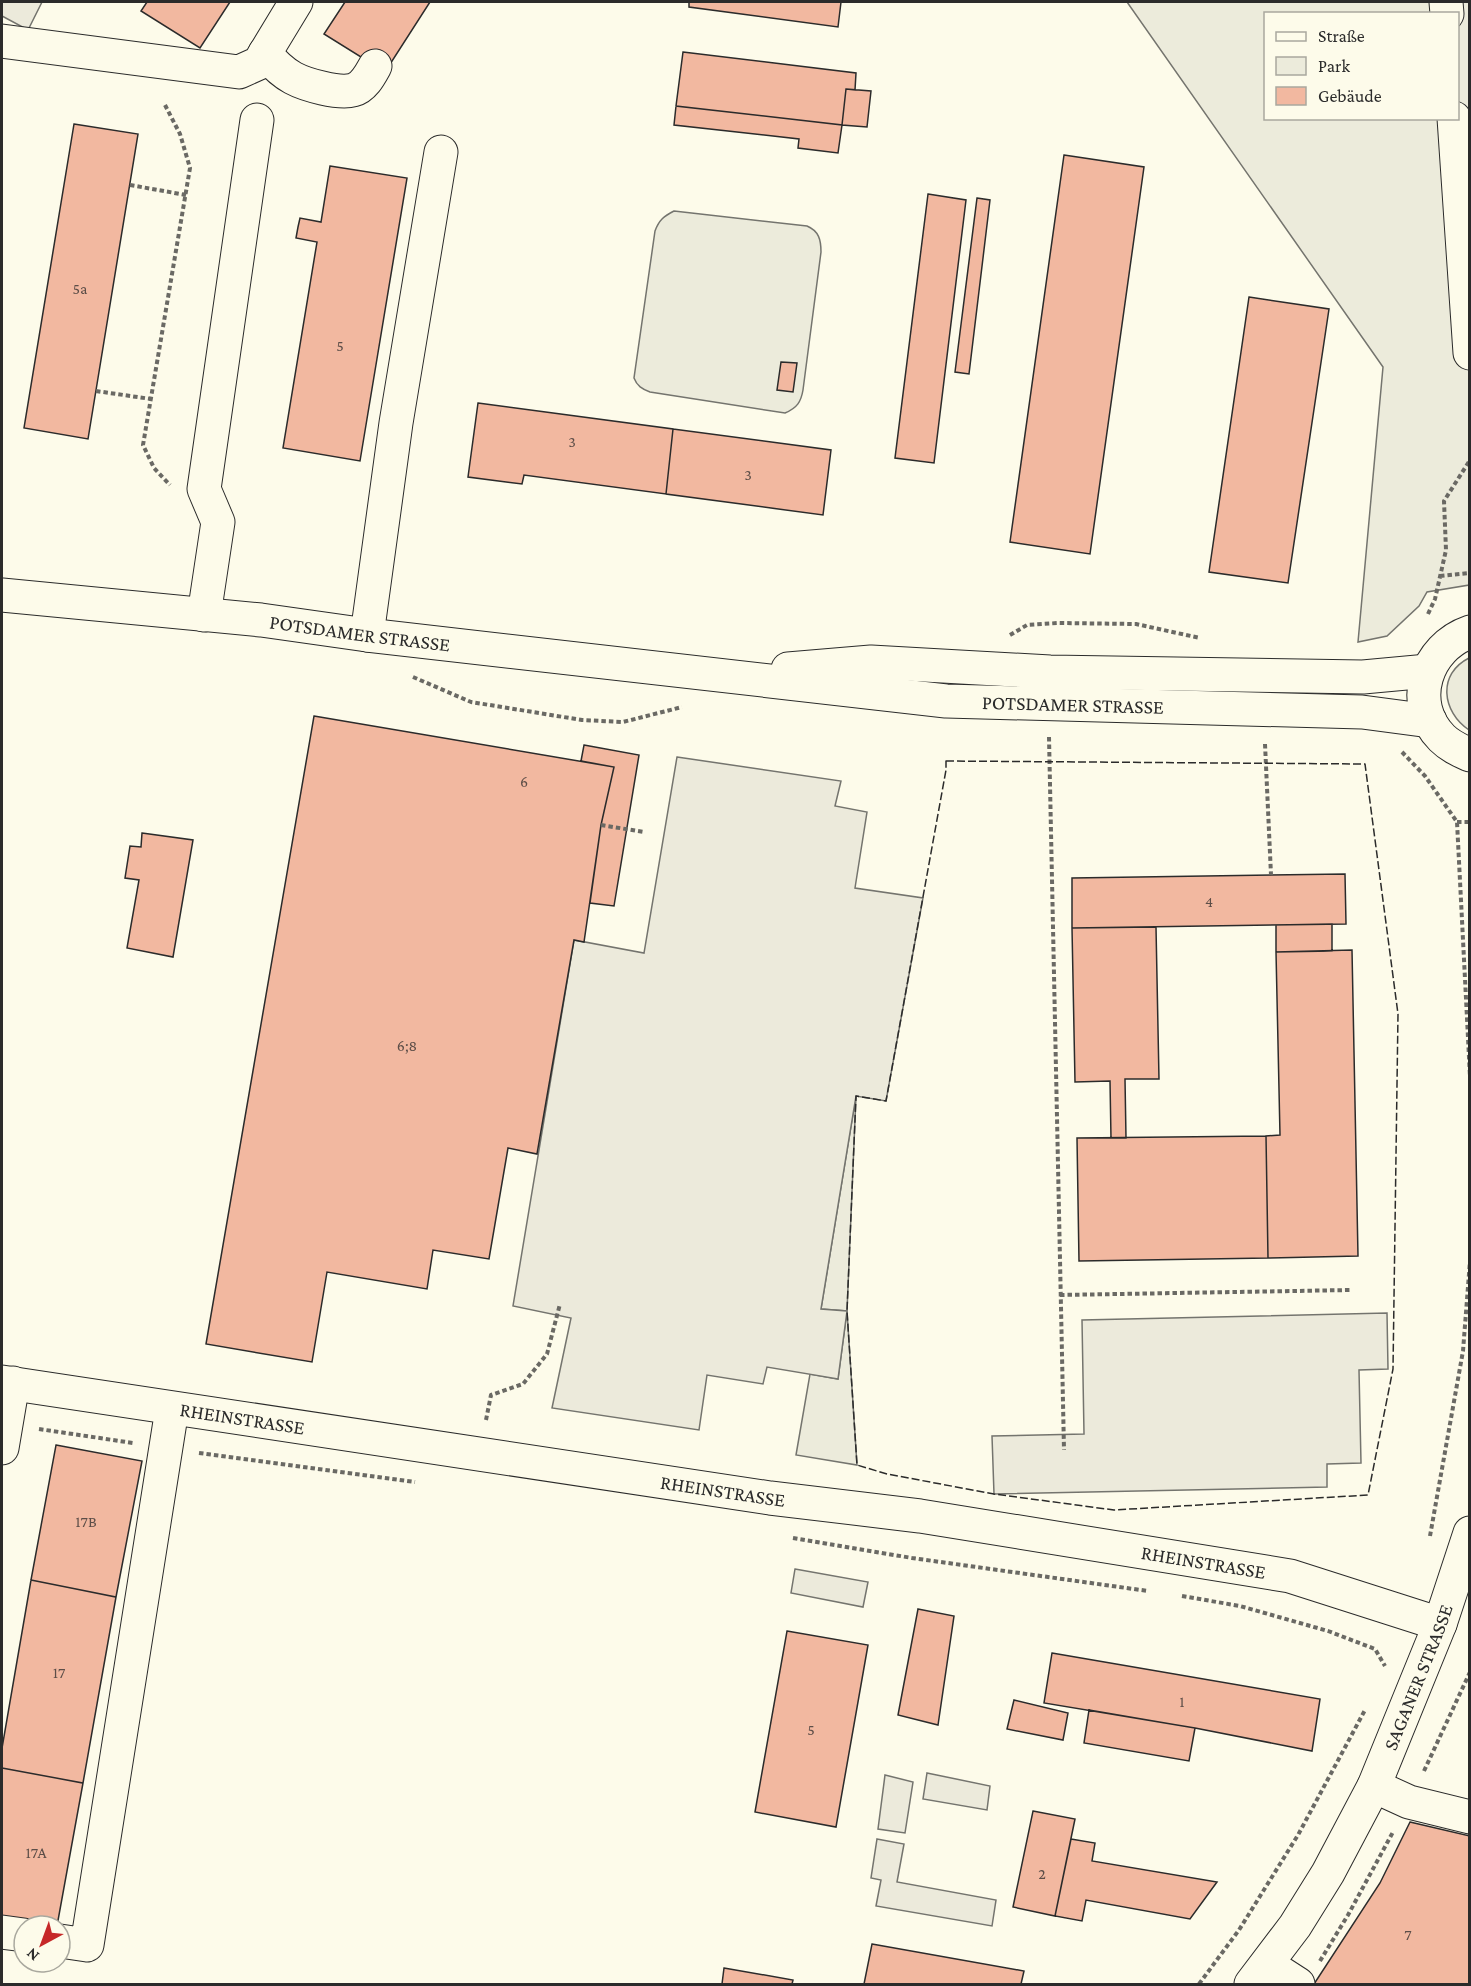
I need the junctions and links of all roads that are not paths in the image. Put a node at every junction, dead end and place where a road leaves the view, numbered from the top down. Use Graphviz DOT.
graph roads {
  1 [pos="296,2"];
  2 [pos="2,41"];
  3 [pos="266,53"];
  4 [pos="375,66"];
  5 [pos="257,120"];
  6 [pos="1454,120"];
  7 [pos="441,152"];
  8 [pos="1470,353"];
  9 [pos="2,595"];
  10 [pos="204,615"];
  11 [pos="1470,632"];
  12 [pos="367,635"];
  13 [pos="1428,671"];
  14 [pos="717,675"];
  15 [pos="1430,721"];
  16 [pos="1470,755"];
  17 [pos="7,1382"];
  18 [pos="172,1409"];
  19 [pos="4,1436"];
  20 [pos="1470,1533"];
  21 [pos="1440,1624"];
  22 [pos="1374,1786"];
  23 [pos="1470,1816"];
  24 [pos="72,1943"];
  25 [pos="1259,1974"];
  26 [pos="1298,1984"];
  1 -- 3 [label="street"];
  2 -- 3 [label="street"];
  3 -- 4 [label="street"];
  5 -- 10 [label="street"];
  6 -- 8 [label="street"];
  7 -- 12 [label="street"];
  9 -- 10 [label="street, POTSDAMER STRASSE"];
  10 -- 12 [label="street, POTSDAMER STRASSE"];
  11 -- 13 [label="street"];
  12 -- 14 [label="street, POTSDAMER STRASSE"];
  13 -- 14 [label="street, POTSDAMER STRASSE"];
  13 -- 15 [label="street"];
  14 -- 15 [label="street, POTSDAMER STRASSE"];
  15 -- 16 [label="street"];
  17 -- 18 [label="street, RHEINSTRASSE"];
  17 -- 19 [label="street"];
  18 -- 21 [label="street, RHEINSTRASSE"];
  18 -- 24 [label="street"];
  20 -- 21 [label="street, SAGANER STRASSE"];
  21 -- 22 [label="street, SAGANER STRASSE"];
  22 -- 23 [label="street"];
  22 -- 25 [label="street, SAGANER STRASSE"];
  25 -- 26 [label="street"];
}
